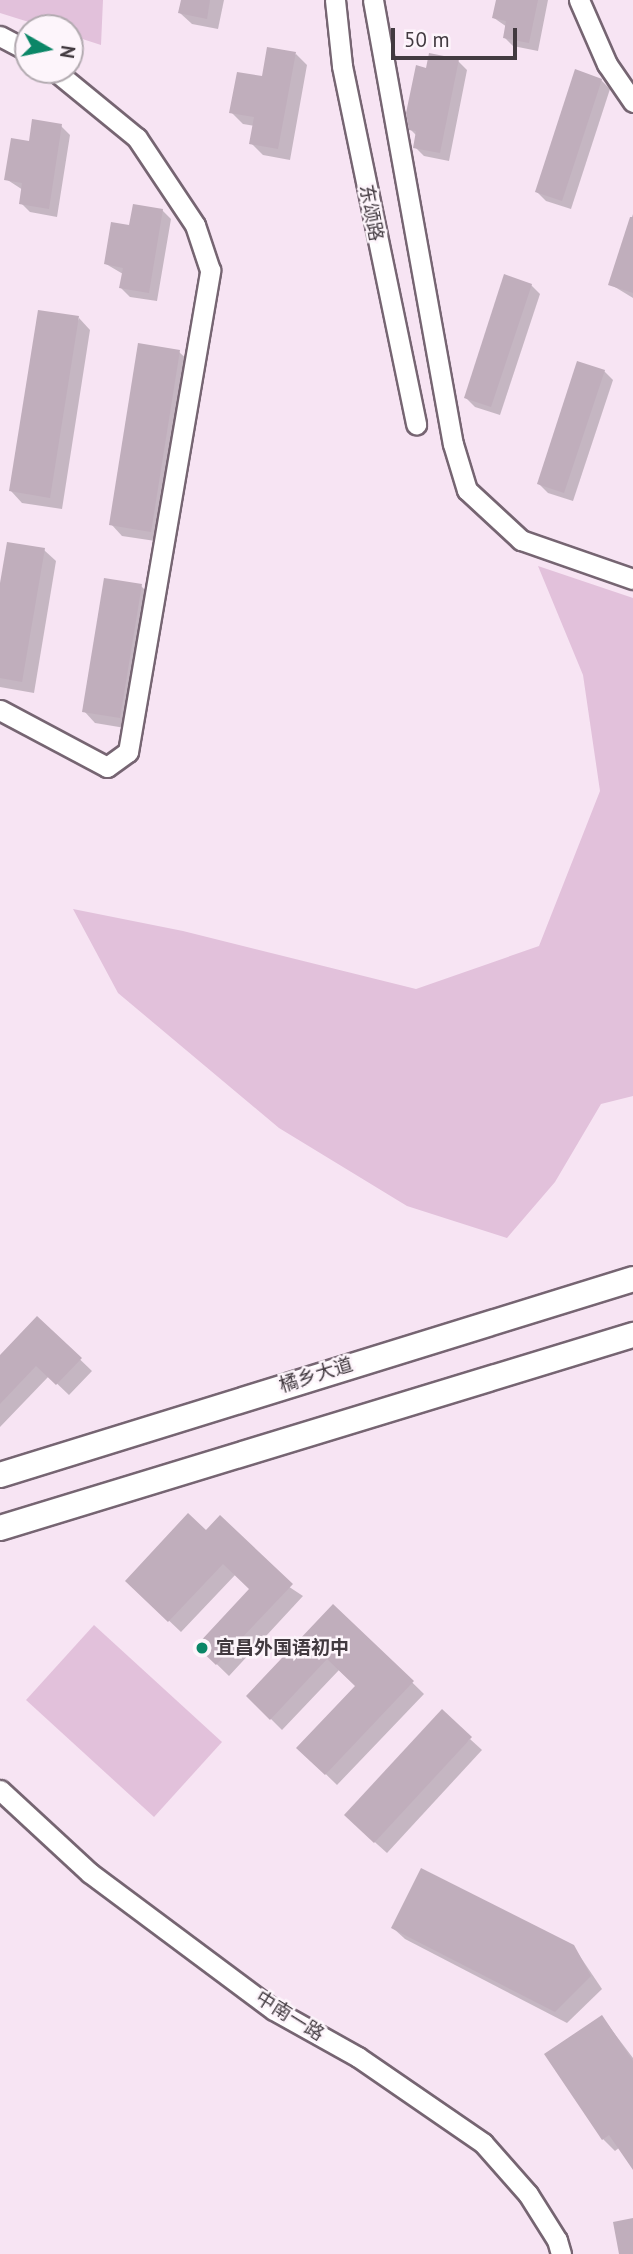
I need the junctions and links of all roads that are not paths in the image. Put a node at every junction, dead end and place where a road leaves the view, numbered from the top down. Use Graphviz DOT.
graph roads {
  1 [pos="335,0"];
  2 [pos="373,0"];
  3 [pos="579,0"];
  4 [pos="71,84"];
  5 [pos="633,102"];
  6 [pos="415,425"];
  7 [pos="633,579"];
  8 [pos="0,710"];
  9 [pos="633,1279"];
  10 [pos="633,1335"];
  11 [pos="0,1475"];
  12 [pos="0,1528"];
  13 [pos="0,1790"];
  14 [pos="561,2254"];
  1 -- 6 [label="street, 东颂路"];
  2 -- 7 [label="street"];
  3 -- 5 [label="street"];
  4 -- 8 [label="street"];
  9 -- 11 [label="main road, 橘乡大道"];
  10 -- 12 [label="main road"];
  13 -- 14 [label="street, 中南一路"];
}
